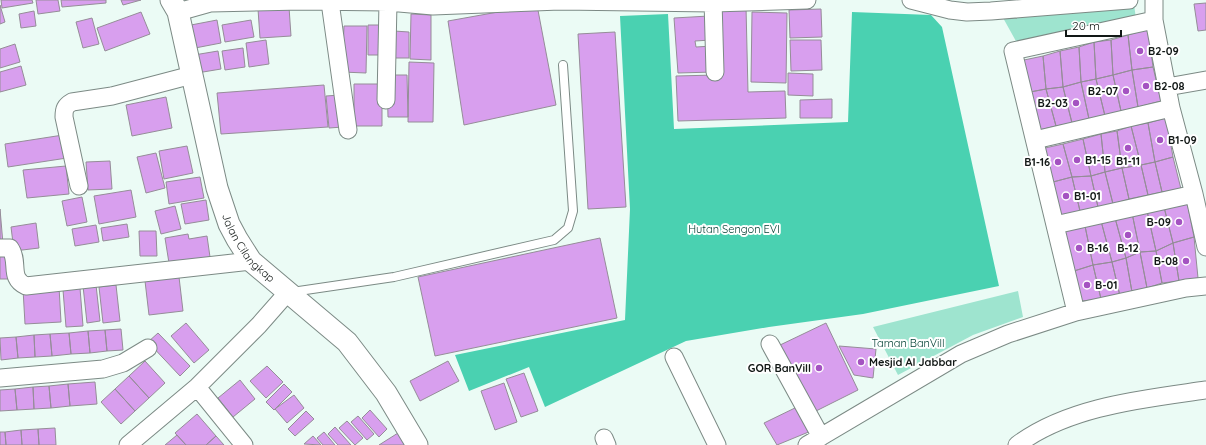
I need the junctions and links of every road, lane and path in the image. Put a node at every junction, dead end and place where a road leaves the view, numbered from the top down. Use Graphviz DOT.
graph roads {
  1 [pos="807,0"];
  2 [pos="911,0"];
  3 [pos="1130,0"];
  4 [pos="1154,0"];
  5 [pos="302,1"];
  6 [pos="330,2"];
  7 [pos="388,2"];
  8 [pos="713,2"];
  9 [pos="433,3"];
  10 [pos="1025,4"];
  11 [pos="174,6"];
  12 [pos="1154,20"];
  13 [pos="563,66"];
  14 [pos="715,72"];
  15 [pos="192,75"];
  16 [pos="1206,80"];
  17 [pos="1167,87"];
  18 [pos="386,100"];
  19 [pos="1171,108"];
  20 [pos="348,130"];
  21 [pos="1036,140"];
  22 [pos="79,186"];
  23 [pos="1194,194"];
  24 [pos="1055,225"];
  25 [pos="1206,247"];
  26 [pos="0,248"];
  27 [pos="251,261"];
  28 [pos="1206,286"];
  29 [pos="288,292"];
  30 [pos="1076,312"];
  31 [pos="770,344"];
  32 [pos="148,348"];
  33 [pos="674,357"];
  34 [pos="0,378"];
  35 [pos="197,387"];
  36 [pos="1206,390"];
  37 [pos="814,441"];
  38 [pos="132,444"];
  39 [pos="244,445"];
  40 [pos="418,445"];
  41 [pos="718,445"];
  42 [pos="1017,445"];
  1 -- 8 [label="street"];
  2 -- 10 [label="street"];
  3 -- 10 [label="street"];
  4 -- 12 [label="street"];
  5 -- 6 [label="street"];
  5 -- 11 [label="street"];
  6 -- 7 [label="street"];
  6 -- 20 [label="street"];
  7 -- 9 [label="street"];
  7 -- 18 [label="street"];
  8 -- 9 [label="street"];
  8 -- 14 [label="street"];
  11 -- 15 [label="street, Jalan Cilangkap"];
  12 -- 17 [label="street"];
  12 -- 21 [label="street"];
  13 -- 29 [label="lane"];
  15 -- 22 [label="street"];
  15 -- 27 [label="street, Jalan Cilangkap"];
  16 -- 17 [label="street"];
  17 -- 19 [label="street"];
  19 -- 21 [label="street"];
  19 -- 23 [label="street"];
  21 -- 24 [label="street"];
  23 -- 24 [label="street"];
  23 -- 25 [label="street"];
  24 -- 30 [label="street"];
  26 -- 27 [label="street"];
  27 -- 29 [label="street, Jalan Cilangkap"];
  28 -- 30 [label="street"];
  29 -- 35 [label="street"];
  29 -- 40 [label="street, Jalan Cilangkap"];
  30 -- 37 [label="street"];
  31 -- 37 [label="street"];
  32 -- 34 [label="street"];
  33 -- 41 [label="street"];
  35 -- 38 [label="street"];
  35 -- 39 [label="street"];
  36 -- 42 [label="street"];
}
